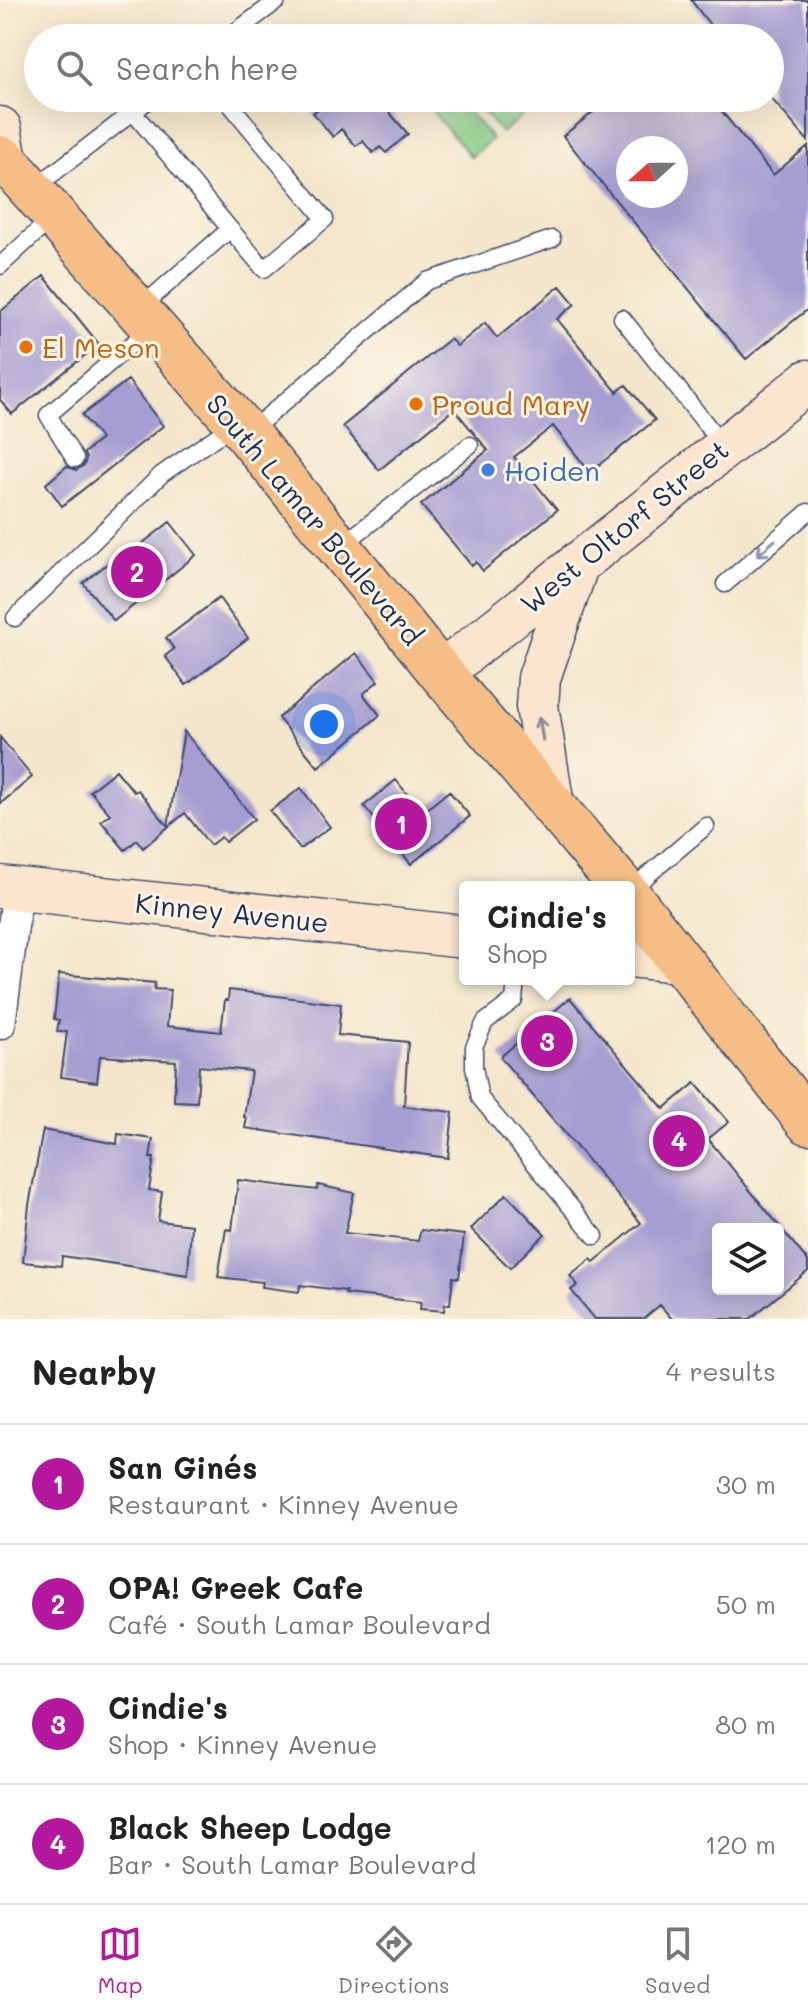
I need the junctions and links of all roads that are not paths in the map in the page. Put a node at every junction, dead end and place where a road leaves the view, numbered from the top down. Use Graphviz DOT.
graph roads {
  1 [pos="277,1"];
  2 [pos="246,24"];
  3 [pos="133,112"];
  4 [pos="237,112"];
  5 [pos="15,170"];
  6 [pos="230,229"];
  7 [pos="552,239"];
  8 [pos="0,266"];
  9 [pos="622,318"];
  10 [pos="145,319"];
  11 [pos="808,381"];
  12 [pos="242,428"];
  13 [pos="470,445"];
  14 [pos="724,447"];
  15 [pos="75,459"];
  16 [pos="808,512"];
  17 [pos="340,547"];
  18 [pos="578,563"];
  19 [pos="725,584"];
  20 [pos="15,618"];
  21 [pos="441,673"];
  22 [pos="553,806"];
  23 [pos="706,826"];
  24 [pos="617,881"];
  25 [pos="9,888"];
  26 [pos="635,889"];
  27 [pos="635,902"];
  28 [pos="459,936"];
  29 [pos="635,957"];
  30 [pos="680,961"];
  31 [pos="515,985"];
  32 [pos="0,1024"];
  33 [pos="808,1122"];
  34 [pos="595,1236"];
  1 -- 2 [label="lane"];
  3 -- 5 [label="lane"];
  3 -- 6 [label="lane"];
  4 -- 6 [label="lane"];
  5 -- 8 [label="lane"];
  5 -- 10 [label="main road, South Lamar Boulevard"];
  6 -- 10 [label="lane"];
  7 -- 12 [label="lane"];
  9 -- 14 [label="lane"];
  10 -- 12 [label="main road, South Lamar Boulevard"];
  10 -- 15 [label="lane"];
  11 -- 14 [label="main road, West Oltorf Street"];
  12 -- 17 [label="main road, South Lamar Boulevard"];
  12 -- 20 [label="lane"];
  13 -- 17 [label="lane"];
  14 -- 18 [label="main road, West Oltorf Street"];
  16 -- 19 [label="lane, one-way"];
  17 -- 21 [label="main road, South Lamar Boulevard"];
  18 -- 21 [label="main road, West Oltorf Street"];
  22 -- 18 [label="main road, one-way"];
  21 -- 22 [label="main road, South Lamar Boulevard"];
  22 -- 24 [label="main road, South Lamar Boulevard"];
  23 -- 26 [label="lane"];
  25 -- 28 [label="main road, Kinney Avenue"];
  25 -- 32 [label="street"];
  27 -- 30 [label="main road"];
  29 -- 30 [label="main road"];
  30 -- 33 [label="main road"];
  31 -- 34 [label="lane"];
}
